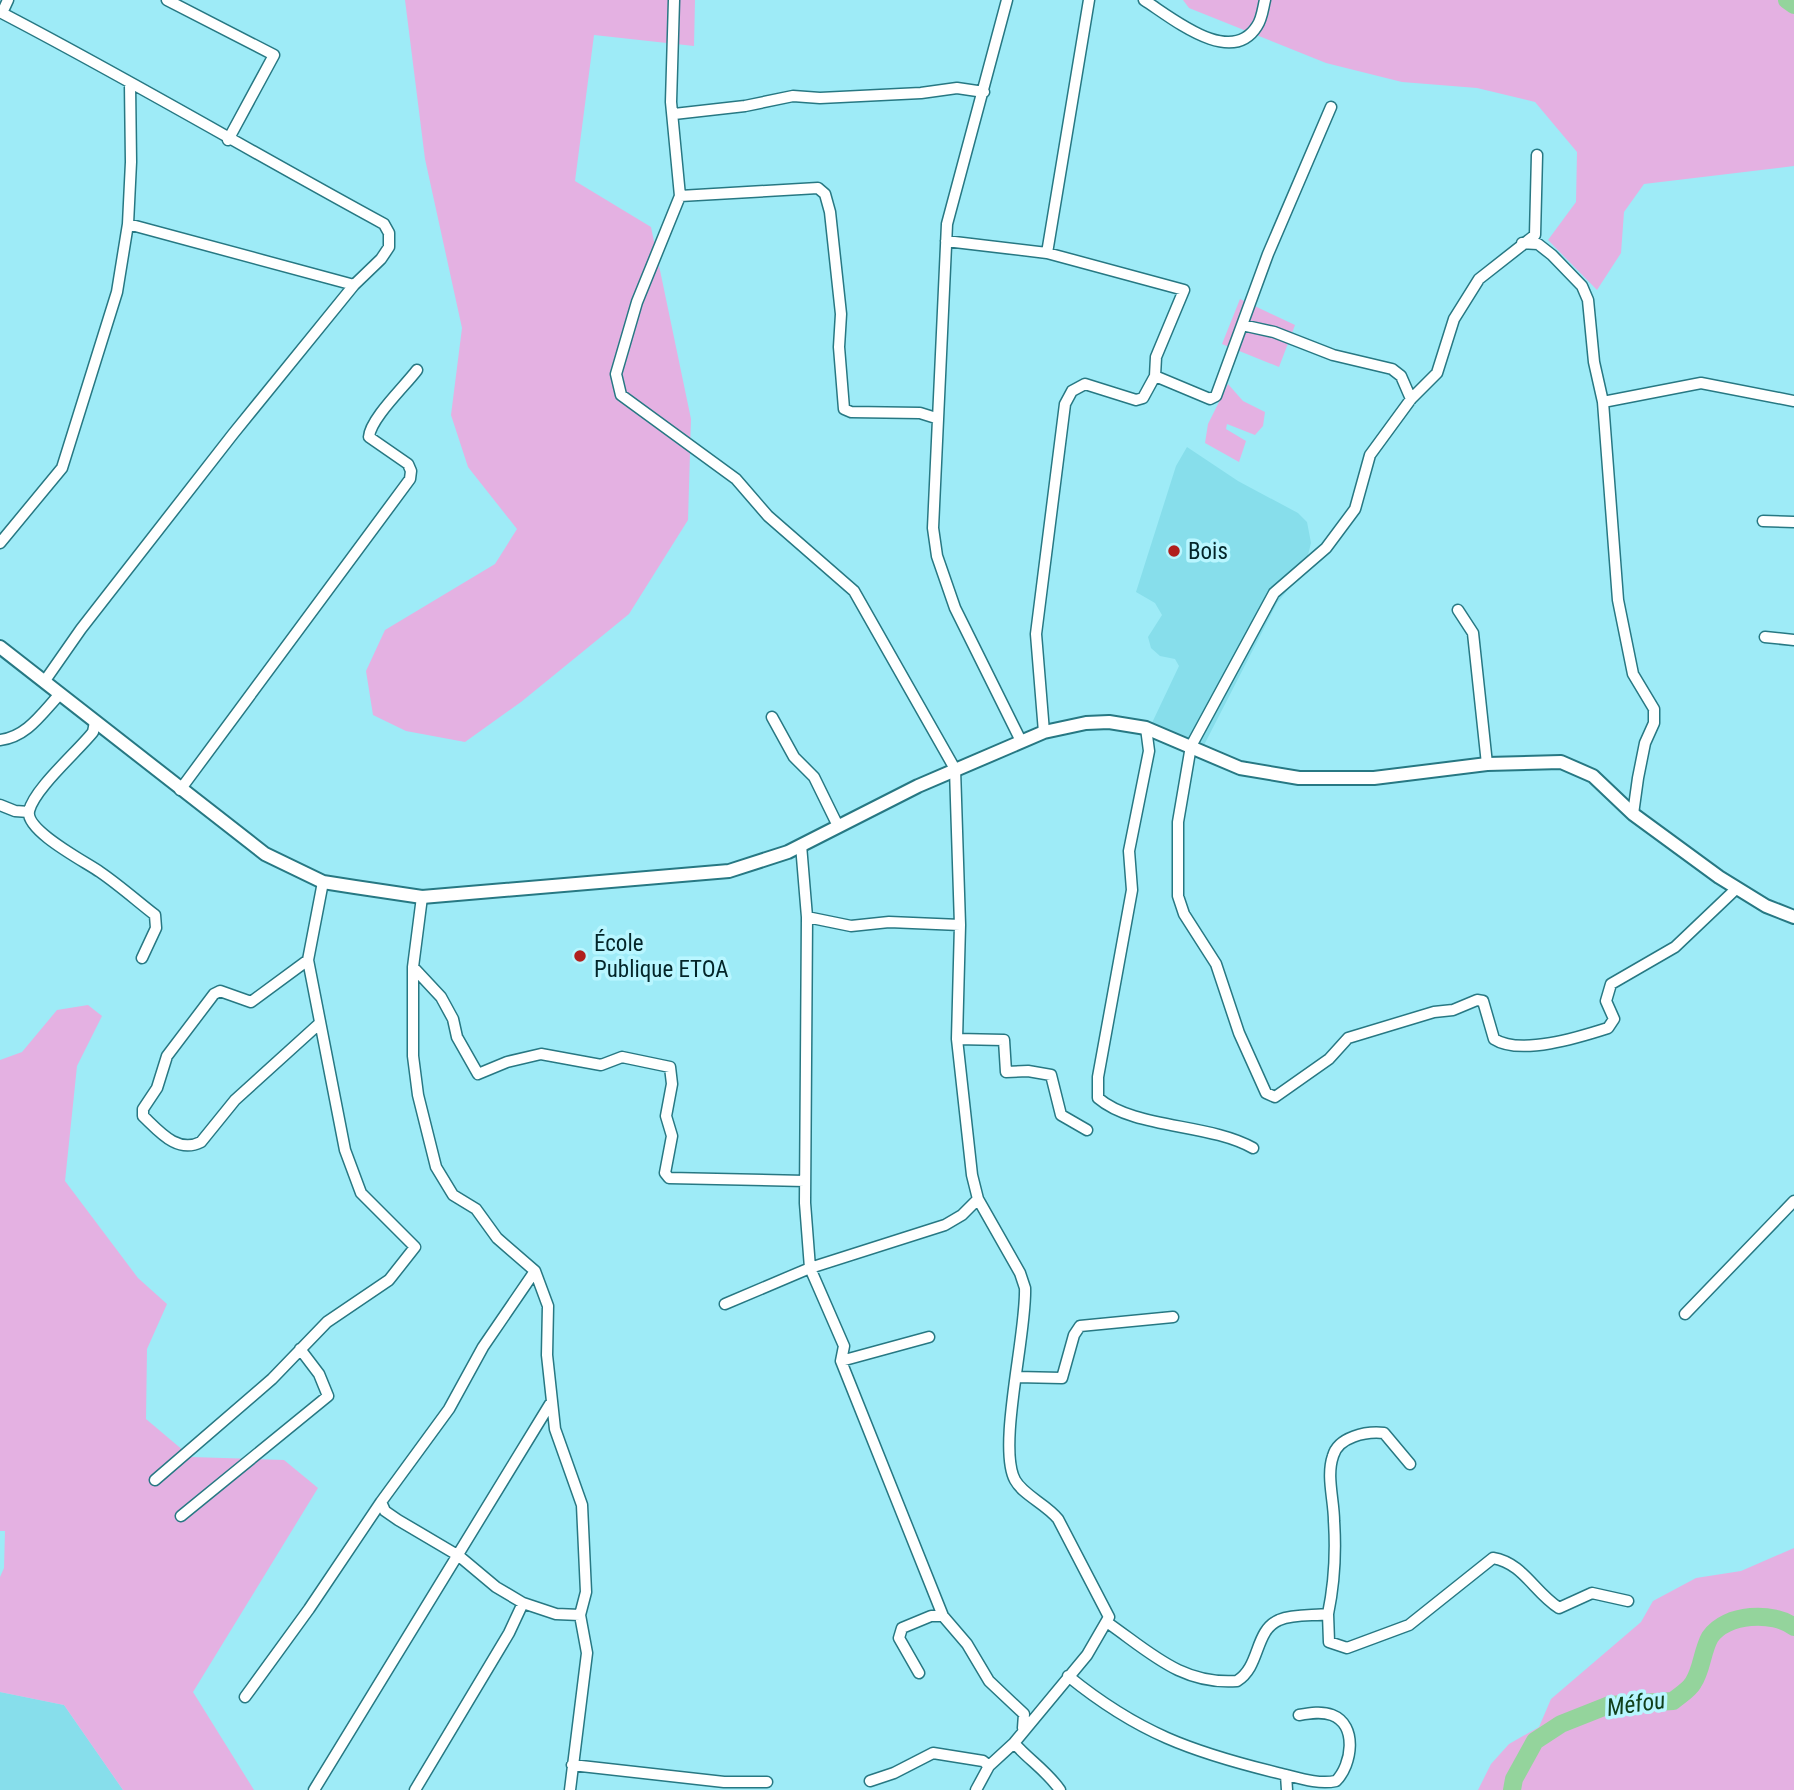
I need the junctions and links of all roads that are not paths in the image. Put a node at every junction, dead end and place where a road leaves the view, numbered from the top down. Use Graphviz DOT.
graph roads {
  1 [pos="8,0"];
  2 [pos="167,0"];
  3 [pos="674,0"];
  4 [pos="1007,0"];
  5 [pos="1089,0"];
  6 [pos="1144,0"];
  7 [pos="1265,0"];
  8 [pos="1,12"];
  9 [pos="130,84"];
  10 [pos="984,92"];
  11 [pos="1331,107"];
  12 [pos="674,114"];
  13 [pos="229,140"];
  14 [pos="1537,155"];
  15 [pos="680,196"];
  16 [pos="128,224"];
  17 [pos="946,241"];
  18 [pos="1522,243"];
  19 [pos="1047,253"];
  20 [pos="354,285"];
  21 [pos="1242,325"];
  22 [pos="417,370"];
  23 [pos="1154,376"];
  24 [pos="1411,399"];
  25 [pos="1794,401"];
  26 [pos="1603,402"];
  27 [pos="936,418"];
  28 [pos="1763,521"];
  29 [pos="1794,522"];
  30 [pos="0,543"];
  31 [pos="1458,610"];
  32 [pos="1765,637"];
  33 [pos="1794,640"];
  34 [pos="0,647"];
  35 [pos="44,682"];
  36 [pos="60,694"];
  37 [pos="772,717"];
  38 [pos="95,722"];
  39 [pos="1146,728"];
  40 [pos="1044,732"];
  41 [pos="0,740"];
  42 [pos="1021,741"];
  43 [pos="1191,746"];
  44 [pos="1487,764"];
  45 [pos="955,769"];
  46 [pos="180,790"];
  47 [pos="0,805"];
  48 [pos="29,812"];
  49 [pos="1633,814"];
  50 [pos="838,825"];
  51 [pos="801,845"];
  52 [pos="323,882"];
  53 [pos="1737,888"];
  54 [pos="422,897"];
  55 [pos="807,917"];
  56 [pos="1794,917"];
  57 [pos="960,925"];
  58 [pos="142,958"];
  59 [pos="308,960"];
  60 [pos="413,967"];
  61 [pos="320,1023"];
  62 [pos="957,1039"];
  63 [pos="1087,1130"];
  64 [pos="1253,1148"];
  65 [pos="805,1181"];
  66 [pos="978,1199"];
  67 [pos="1794,1201"];
  68 [pos="810,1268"];
  69 [pos="535,1271"];
  70 [pos="725,1304"];
  71 [pos="1685,1314"];
  72 [pos="1173,1317"];
  73 [pos="929,1337"];
  74 [pos="300,1349"];
  75 [pos="841,1361"];
  76 [pos="1016,1377"];
  77 [pos="551,1404"];
  78 [pos="1410,1464"];
  79 [pos="155,1480"];
  80 [pos="381,1502"];
  81 [pos="181,1516"];
  82 [pos="459,1556"];
  83 [pos="1628,1601"];
  84 [pos="523,1603"];
  85 [pos="1328,1614"];
  86 [pos="580,1615"];
  87 [pos="943,1616"];
  88 [pos="1108,1623"];
  89 [pos="919,1672"];
  90 [pos="1068,1676"];
  91 [pos="245,1697"];
  92 [pos="1299,1715"];
  93 [pos="1023,1728"];
  94 [pos="1014,1743"];
  95 [pos="572,1765"];
  96 [pos="989,1766"];
  97 [pos="1286,1775"];
  98 [pos="870,1781"];
  99 [pos="767,1782"];
  100 [pos="314,1790"];
  101 [pos="415,1790"];
  102 [pos="570,1790"];
  103 [pos="976,1790"];
  104 [pos="1060,1790"];
  105 [pos="1287,1790"];
  1 -- 8 [label="street"];
  2 -- 13 [label="street"];
  3 -- 12 [label="street"];
  4 -- 10 [label="street"];
  5 -- 19 [label="street"];
  6 -- 7 [label="street"];
  8 -- 9 [label="street"];
  9 -- 13 [label="street"];
  9 -- 16 [label="street"];
  10 -- 12 [label="street"];
  10 -- 17 [label="street"];
  11 -- 21 [label="street"];
  12 -- 15 [label="street"];
  13 -- 20 [label="street"];
  14 -- 18 [label="street"];
  15 -- 27 [label="street"];
  15 -- 45 [label="street"];
  16 -- 20 [label="street"];
  16 -- 30 [label="street"];
  17 -- 19 [label="street"];
  17 -- 27 [label="street"];
  18 -- 24 [label="street"];
  18 -- 26 [label="street"];
  19 -- 23 [label="street"];
  20 -- 35 [label="street"];
  21 -- 23 [label="street"];
  21 -- 24 [label="street"];
  22 -- 46 [label="street"];
  23 -- 40 [label="street"];
  24 -- 43 [label="street"];
  25 -- 26 [label="street"];
  26 -- 49 [label="street"];
  27 -- 42 [label="street"];
  28 -- 29 [label="street"];
  31 -- 44 [label="street"];
  32 -- 33 [label="street"];
  34 -- 35 [label="street"];
  35 -- 36 [label="street"];
  36 -- 38 [label="street"];
  36 -- 41 [label="street"];
  37 -- 50 [label="street"];
  38 -- 46 [label="street"];
  38 -- 48 [label="street"];
  39 -- 40 [label="street"];
  39 -- 43 [label="street"];
  39 -- 64 [label="street"];
  40 -- 42 [label="street"];
  42 -- 45 [label="street"];
  43 -- 44 [label="street"];
  43 -- 53 [label="street"];
  44 -- 49 [label="street"];
  45 -- 50 [label="street"];
  45 -- 57 [label="street"];
  46 -- 52 [label="street"];
  47 -- 48 [label="street"];
  48 -- 58 [label="street"];
  49 -- 53 [label="street"];
  50 -- 51 [label="street"];
  51 -- 54 [label="street"];
  51 -- 55 [label="street"];
  52 -- 54 [label="street"];
  52 -- 59 [label="street"];
  53 -- 56 [label="street"];
  54 -- 60 [label="street"];
  55 -- 57 [label="street"];
  55 -- 65 [label="street"];
  57 -- 62 [label="street"];
  59 -- 61 [label="street"];
  59 -- 61 [label="street"];
  60 -- 65 [label="street"];
  60 -- 69 [label="street"];
  61 -- 74 [label="street"];
  62 -- 63 [label="street"];
  62 -- 66 [label="street"];
  65 -- 68 [label="street"];
  66 -- 68 [label="street"];
  66 -- 76 [label="street"];
  67 -- 71 [label="street"];
  68 -- 70 [label="street"];
  68 -- 75 [label="street"];
  69 -- 77 [label="street"];
  69 -- 80 [label="street"];
  72 -- 76 [label="street"];
  73 -- 75 [label="street"];
  74 -- 79 [label="street"];
  74 -- 81 [label="street"];
  75 -- 87 [label="street"];
  76 -- 88 [label="street"];
  77 -- 82 [label="street"];
  77 -- 86 [label="street"];
  78 -- 85 [label="street"];
  80 -- 82 [label="street"];
  80 -- 91 [label="street"];
  82 -- 84 [label="street"];
  82 -- 100 [label="street"];
  83 -- 85 [label="street"];
  84 -- 86 [label="street"];
  84 -- 101 [label="street"];
  85 -- 88 [label="street"];
  86 -- 95 [label="street"];
  87 -- 89 [label="street"];
  87 -- 93 [label="street"];
  88 -- 90 [label="street"];
  90 -- 93 [label="street"];
  90 -- 97 [label="street"];
  92 -- 97 [label="street"];
  93 -- 94 [label="street"];
  94 -- 96 [label="street"];
  94 -- 104 [label="street"];
  95 -- 99 [label="street"];
  95 -- 102 [label="street"];
  96 -- 98 [label="street"];
  96 -- 103 [label="street"];
  97 -- 105 [label="street"];
}
